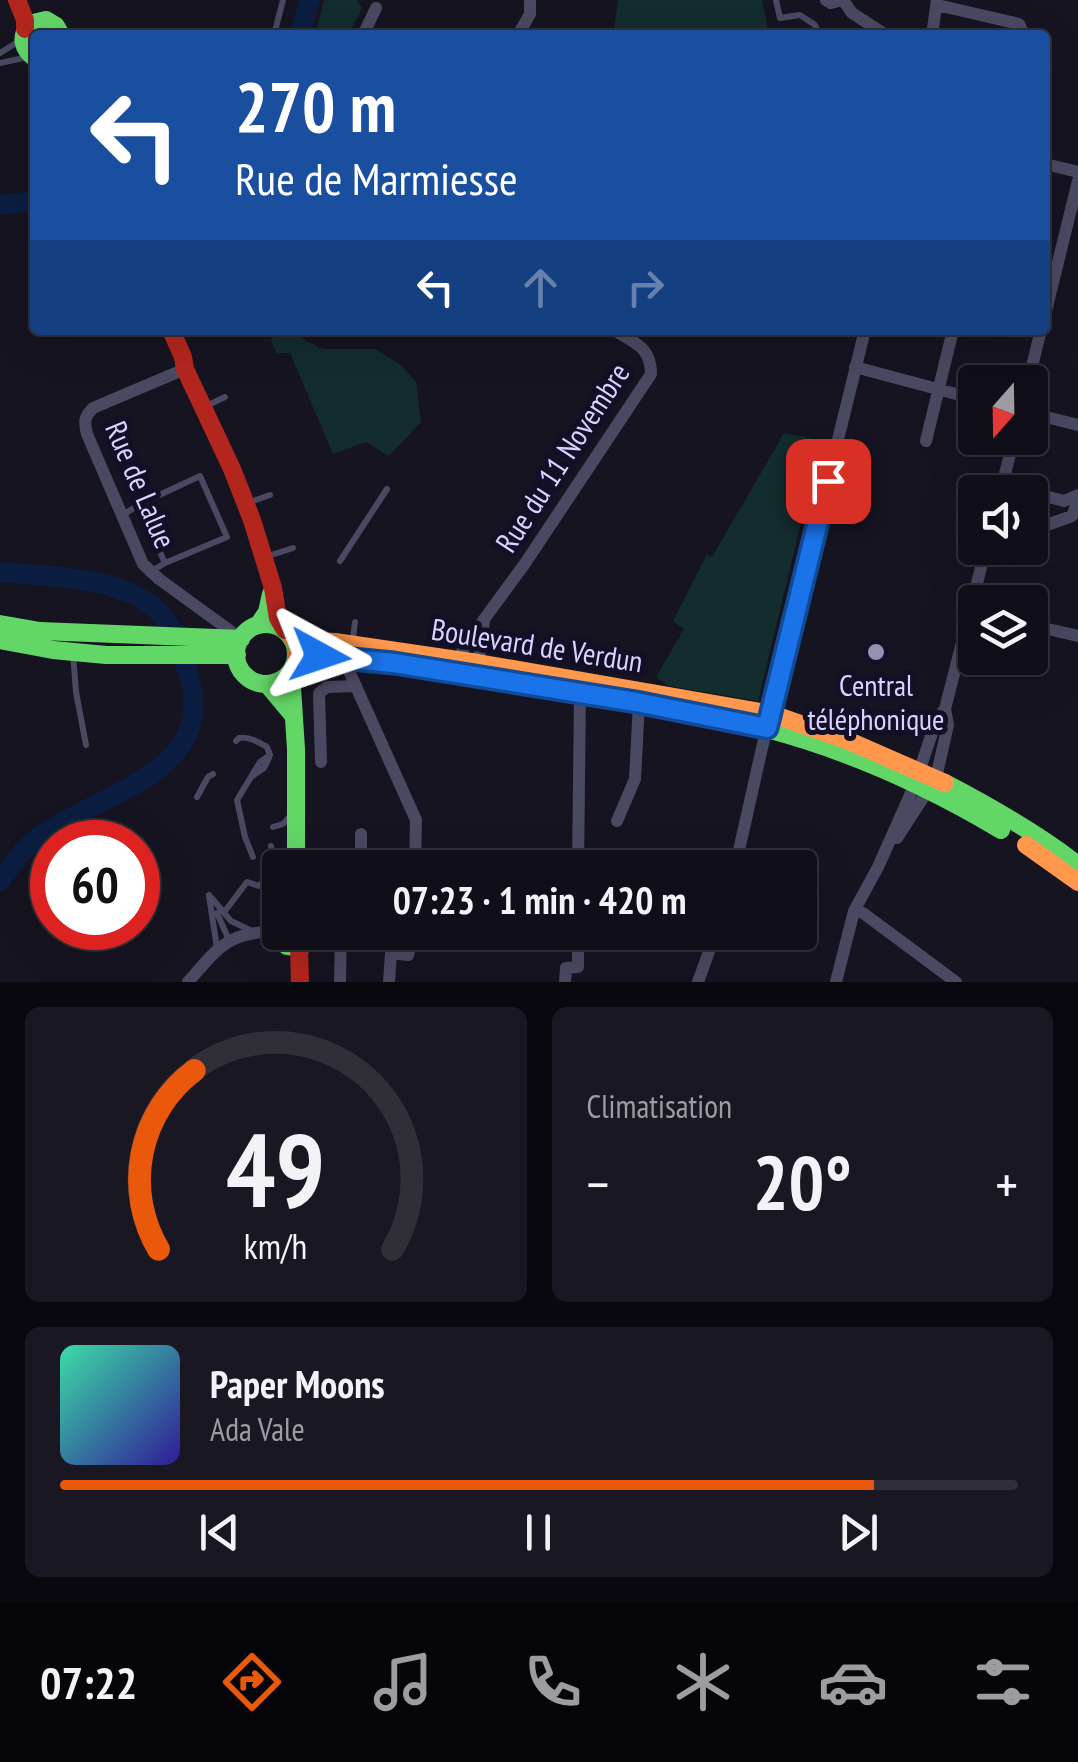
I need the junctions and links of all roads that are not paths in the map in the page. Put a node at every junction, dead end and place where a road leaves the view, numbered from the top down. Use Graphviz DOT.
graph roads {
  1 [pos="17,0"];
  2 [pos="30,0"];
  3 [pos="283,0"];
  4 [pos="530,0"];
  5 [pos="776,0"];
  6 [pos="826,0"];
  7 [pos="843,0"];
  8 [pos="937,2"];
  9 [pos="377,4"];
  10 [pos="46,20"];
  11 [pos="58,30"];
  12 [pos="275,30"];
  13 [pos="365,30"];
  14 [pos="521,30"];
  15 [pos="818,30"];
  16 [pos="879,30"];
  17 [pos="933,30"];
  18 [pos="1022,30"];
  19 [pos="24,34"];
  20 [pos="0,52"];
  21 [pos="30,54"];
  22 [pos="30,58"];
  23 [pos="0,63"];
  24 [pos="1050,165"];
  25 [pos="1078,172"];
  26 [pos="1078,181"];
  27 [pos="1050,279"];
  28 [pos="162,335"];
  29 [pos="173,335"];
  30 [pos="622,335"];
  31 [pos="865,335"];
  32 [pos="953,335"];
  33 [pos="1040,335"];
  34 [pos="1032,365"];
  35 [pos="855,367"];
  36 [pos="185,369"];
  37 [pos="939,389"];
  38 [pos="958,394"];
  39 [pos="225,397"];
  40 [pos="203,408"];
  41 [pos="1048,418"];
  42 [pos="1078,425"];
  43 [pos="926,441"];
  44 [pos="387,489"];
  45 [pos="270,495"];
  46 [pos="1048,498"];
  47 [pos="1078,498"];
  48 [pos="246,504"];
  49 [pos="139,506"];
  50 [pos="122,516"];
  51 [pos="1048,525"];
  52 [pos="293,548"];
  53 [pos="264,558"];
  54 [pos="340,561"];
  55 [pos="165,563"];
  56 [pos="151,572"];
  57 [pos="272,588"];
  58 [pos="482,616"];
  59 [pos="355,622"];
  60 [pos="0,624"];
  61 [pos="259,624"];
  62 [pos="1048,629"];
  63 [pos="1078,636"];
  64 [pos="0,640"];
  65 [pos="239,646"];
  66 [pos="291,649"];
  67 [pos="351,651"];
  68 [pos="73,653"];
  69 [pos="958,664"];
  70 [pos="468,666"];
  71 [pos="267,684"];
  72 [pos="356,686"];
  73 [pos="580,693"];
  74 [pos="639,703"];
  75 [pos="292,714"];
  76 [pos="769,721"];
  77 [pos="236,741"];
  78 [pos="86,745"];
  79 [pos="321,762"];
  80 [pos="213,774"];
  81 [pos="926,781"];
  82 [pos="197,797"];
  83 [pos="296,803"];
  84 [pos="617,821"];
  85 [pos="274,827"];
  86 [pos="360,834"];
  87 [pos="271,846"];
  88 [pos="296,850"];
  89 [pos="360,850"];
  90 [pos="415,850"];
  91 [pos="578,850"];
  92 [pos="739,850"];
  93 [pos="254,857"];
  94 [pos="1078,865"];
  95 [pos="1078,882"];
  96 [pos="854,911"];
  97 [pos="221,912"];
  98 [pos="262,928"];
  99 [pos="253,932"];
  100 [pos="223,945"];
  101 [pos="299,950"];
  102 [pos="341,950"];
  103 [pos="409,950"];
  104 [pos="578,950"];
  105 [pos="710,950"];
  106 [pos="188,982"];
  107 [pos="300,982"];
  108 [pos="340,982"];
  109 [pos="389,982"];
  110 [pos="566,982"];
  111 [pos="698,982"];
  112 [pos="836,982"];
  113 [pos="956,982"];
  1 -- 19 [label="main road"];
  2 -- 10 [label="main road"];
  3 -- 12 [label="lane"];
  4 -- 14 [label="street"];
  5 -- 15 [label="lane"];
  6 -- 7 [label="street"];
  7 -- 16 [label="street"];
  8 -- 17 [label="street"];
  8 -- 18 [label="street"];
  9 -- 13 [label="street"];
  10 -- 11 [label="main road"];
  10 -- 19 [label="main road"];
  19 -- 20 [label="lane"];
  19 -- 21 [label="main road"];
  22 -- 23 [label="lane"];
  24 -- 25 [label="street"];
  26 -- 27 [label="street"];
  28 -- 36 [label="main road"];
  29 -- 36 [label="main road"];
  30 -- 58 [label="street, Rue du 11 Novembre"];
  31 -- 35 [label="street"];
  32 -- 37 [label="street"];
  33 -- 34 [label="street"];
  35 -- 37 [label="street"];
  35 -- 76 [label="street"];
  36 -- 40 [label="main road"];
  36 -- 50 [label="street, Rue de Lalue"];
  37 -- 38 [label="street"];
  37 -- 43 [label="street"];
  39 -- 40 [label="lane"];
  40 -- 48 [label="main road"];
  41 -- 42 [label="street"];
  44 -- 54 [label="lane"];
  45 -- 48 [label="lane"];
  46 -- 47 [label="street"];
  47 -- 51 [label="street"];
  48 -- 53 [label="main road"];
  49 -- 50 [label="lane"];
  49 -- 55 [label="lane"];
  49 -- 55 [label="lane"];
  50 -- 56 [label="street, Rue de Lalue"];
  52 -- 53 [label="lane"];
  53 -- 57 [label="main road"];
  55 -- 56 [label="lane"];
  56 -- 65 [label="street, Rue de Lalue"];
  57 -- 61 [label="main road"];
  57 -- 66 [label="main road"];
  58 -- 70 [label="street, Rue du 11 Novembre"];
  58 -- 70 [label="street, Rue du 11 Novembre"];
  59 -- 67 [label="lane"];
  60 -- 65 [label="main road"];
  61 -- 65 [label="main road"];
  61 -- 66 [label="main road"];
  62 -- 63 [label="street"];
  64 -- 68 [label="main road"];
  65 -- 68 [label="main road"];
  65 -- 71 [label="main road"];
  66 -- 67 [label="main road, Boulevard de Verdun"];
  66 -- 71 [label="main road"];
  66 -- 75 [label="main road"];
  67 -- 70 [label="main road, Boulevard de Verdun"];
  67 -- 72 [label="street"];
  68 -- 78 [label="lane"];
  69 -- 81 [label="street"];
  70 -- 73 [label="main road, Boulevard de Verdun"];
  70 -- 76 [label="main road, Boulevard de Verdun"];
  71 -- 75 [label="main road"];
  72 -- 79 [label="street"];
  72 -- 90 [label="street"];
  73 -- 74 [label="main road, Boulevard de Verdun"];
  73 -- 91 [label="street"];
  74 -- 76 [label="main road, Boulevard de Verdun"];
  74 -- 84 [label="street"];
  75 -- 83 [label="main road"];
  76 -- 81 [label="main road"];
  76 -- 92 [label="street"];
  77 -- 93 [label="lane"];
  80 -- 82 [label="lane"];
  81 -- 94 [label="main road"];
  81 -- 95 [label="main road"];
  81 -- 96 [label="street"];
  83 -- 85 [label="lane"];
  83 -- 88 [label="main road"];
  86 -- 89 [label="street"];
  87 -- 97 [label="lane"];
  96 -- 112 [label="street"];
  96 -- 113 [label="street"];
  97 -- 99 [label="lane"];
  97 -- 100 [label="lane"];
  97 -- 100 [label="lane"];
  98 -- 99 [label="street"];
  99 -- 100 [label="street"];
  100 -- 106 [label="street"];
  101 -- 107 [label="main road"];
  102 -- 108 [label="street"];
  103 -- 109 [label="street"];
  104 -- 110 [label="street"];
  105 -- 111 [label="street"];
}
